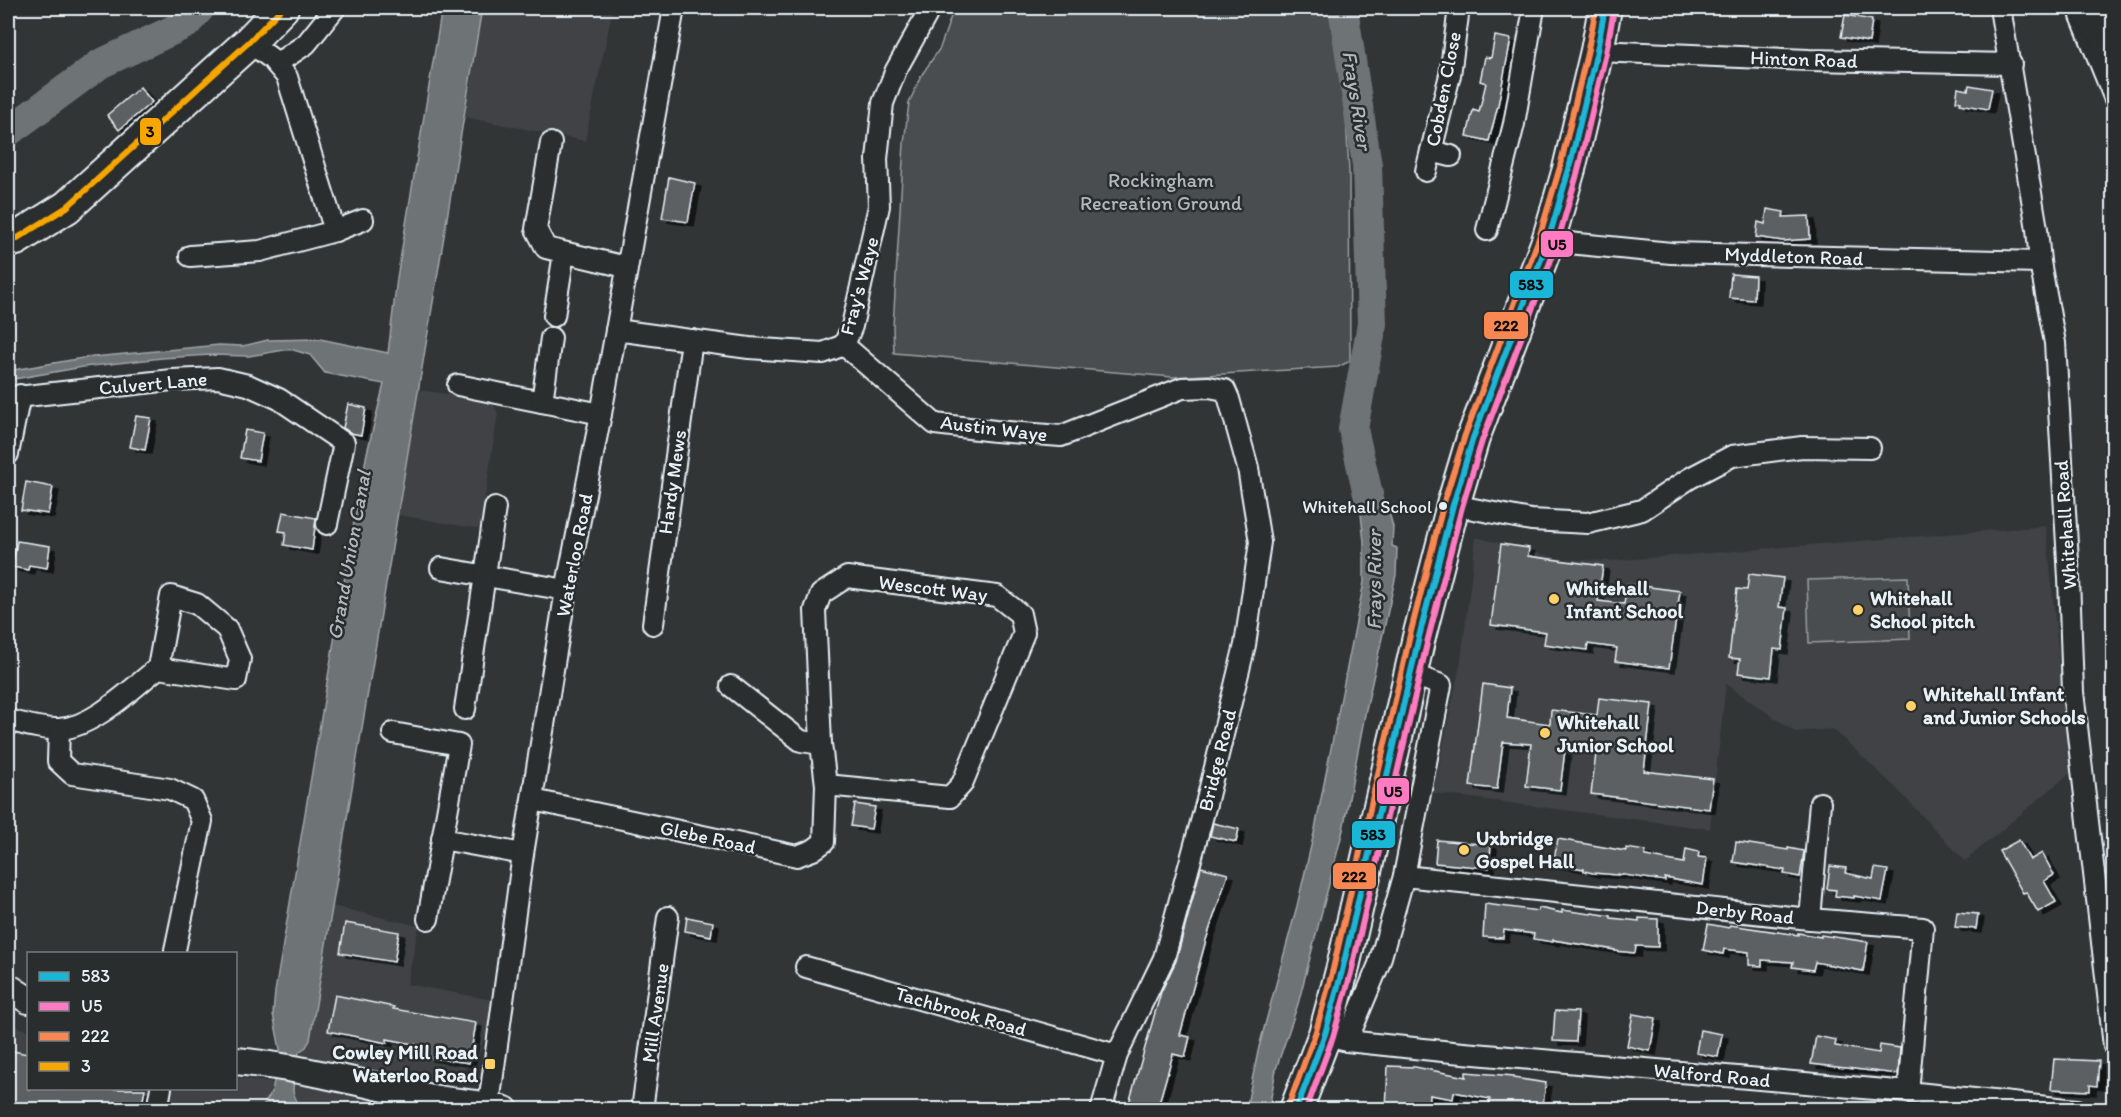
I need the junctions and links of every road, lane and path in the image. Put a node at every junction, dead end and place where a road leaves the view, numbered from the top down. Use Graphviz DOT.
graph roads {
  1 [pos="282,8"];
  2 [pos="335,8"];
  3 [pos="674,8"];
  4 [pos="928,8"];
  5 [pos="1459,8"];
  6 [pos="1534,8"];
  7 [pos="1605,8"];
  8 [pos="2000,8"];
  9 [pos="2078,8"];
  10 [pos="2085,8"];
  11 [pos="249,42"];
  12 [pos="2114,44"];
  13 [pos="1597,51"];
  14 [pos="276,64"];
  15 [pos="2011,64"];
  16 [pos="2114,97"];
  17 [pos="551,143"];
  18 [pos="1431,151"];
  19 [pos="1451,156"];
  20 [pos="1426,171"];
  21 [pos="363,220"];
  22 [pos="1487,230"];
  23 [pos="335,231"];
  24 [pos="8,241"];
  25 [pos="1548,241"];
  26 [pos="564,252"];
  27 [pos="190,256"];
  28 [pos="2040,262"];
  29 [pos="626,267"];
  30 [pos="554,316"];
  31 [pos="616,330"];
  32 [pos="551,338"];
  33 [pos="692,340"];
  34 [pos="844,345"];
  35 [pos="458,386"];
  36 [pos="14,397"];
  37 [pos="1229,399"];
  38 [pos="542,402"];
  39 [pos="601,414"];
  40 [pos="1870,448"];
  41 [pos="8,454"];
  42 [pos="1453,505"];
  43 [pos="495,508"];
  44 [pos="327,524"];
  45 [pos="441,568"];
  46 [pos="485,576"];
  47 [pos="566,590"];
  48 [pos="653,624"];
  49 [pos="158,668"];
  50 [pos="1411,674"];
  51 [pos="731,686"];
  52 [pos="465,709"];
  53 [pos="8,720"];
  54 [pos="59,729"];
  55 [pos="393,733"];
  56 [pos="821,744"];
  57 [pos="826,785"];
  58 [pos="533,800"];
  59 [pos="1820,803"];
  60 [pos="442,839"];
  61 [pos="523,854"];
  62 [pos="1404,876"];
  63 [pos="668,917"];
  64 [pos="428,919"];
  65 [pos="1810,919"];
  66 [pos="175,950"];
  67 [pos="806,967"];
  68 [pos="8,987"];
  69 [pos="27,999"];
  70 [pos="1336,1038"];
  71 [pos="2114,1046"];
  72 [pos="1117,1055"];
  73 [pos="237,1061"];
  74 [pos="161,1090"];
  75 [pos="1908,1092"];
  76 [pos="452,1106"];
  77 [pos="497,1107"];
  78 [pos="157,1110"];
  79 [pos="642,1110"];
  80 [pos="1101,1110"];
  81 [pos="1296,1110"];
  82 [pos="2077,1110"];
  1 -- 11 [label="main road"];
  2 -- 14 [label="street"];
  3 -- 29 [label="street, Waterloo Road"];
  4 -- 34 [label="street, Fray's Waye"];
  5 -- 18 [label="street, Cobden Close"];
  6 -- 22 [label="street"];
  7 -- 13 [label="main road"];
  8 -- 15 [label="street, Whitehall Road"];
  9 -- 16 [label="street"];
  10 -- 12 [label="main road"];
  11 -- 14 [label="street"];
  11 -- 24 [label="main road"];
  13 -- 15 [label="street, Hinton Road"];
  13 -- 25 [label="main road"];
  14 -- 23 [label="street"];
  15 -- 28 [label="street, Whitehall Road"];
  17 -- 26 [label="street"];
  18 -- 19 [label="street"];
  18 -- 20 [label="street, Cobden Close"];
  21 -- 23 [label="street"];
  23 -- 27 [label="street"];
  25 -- 28 [label="street, Myddleton Road"];
  25 -- 42 [label="main road"];
  26 -- 29 [label="street"];
  26 -- 30 [label="street"];
  28 -- 71 [label="street, Whitehall Road"];
  29 -- 31 [label="street, Waterloo Road"];
  31 -- 33 [label="street, Fray's Waye"];
  31 -- 39 [label="street, Waterloo Road"];
  32 -- 38 [label="street"];
  33 -- 34 [label="street, Fray's Waye"];
  33 -- 48 [label="street, Hardy Mews"];
  34 -- 37 [label="street, Austin Waye"];
  35 -- 38 [label="street"];
  36 -- 41 [label="street"];
  36 -- 44 [label="street, Culvert Lane"];
  37 -- 72 [label="street, Bridge Road"];
  38 -- 39 [label="street"];
  39 -- 47 [label="street, Waterloo Road"];
  40 -- 42 [label="street"];
  42 -- 50 [label="main road"];
  43 -- 46 [label="street"];
  45 -- 46 [label="street"];
  46 -- 47 [label="street"];
  46 -- 52 [label="street"];
  47 -- 58 [label="street, Waterloo Road"];
  49 -- 49 [label="street"];
  49 -- 54 [label="street"];
  50 -- 62 [label="street"];
  50 -- 70 [label="main road"];
  51 -- 56 [label="street"];
  53 -- 54 [label="street"];
  54 -- 66 [label="street"];
  55 -- 60 [label="street"];
  56 -- 57 [label="street, Wescott Way"];
  56 -- 57 [label="street, Wescott Way"];
  57 -- 58 [label="street, Glebe Road"];
  58 -- 61 [label="street, Waterloo Road"];
  59 -- 65 [label="street"];
  60 -- 61 [label="street"];
  60 -- 64 [label="street"];
  61 -- 77 [label="street, Waterloo Road"];
  62 -- 65 [label="street, Derby Road"];
  62 -- 70 [label="street"];
  63 -- 79 [label="street, Mill Avenue"];
  65 -- 75 [label="street, Derby Road"];
  67 -- 72 [label="street, Tachbrook Road"];
  68 -- 69 [label="street"];
  70 -- 75 [label="street, Walford Road"];
  70 -- 81 [label="main road"];
  72 -- 80 [label="street, Bridge Road"];
  73 -- 76 [label="street"];
  74 -- 78 [label="street"];
  75 -- 82 [label="street, Walford Road"];
  76 -- 77 [label="street"];
}
